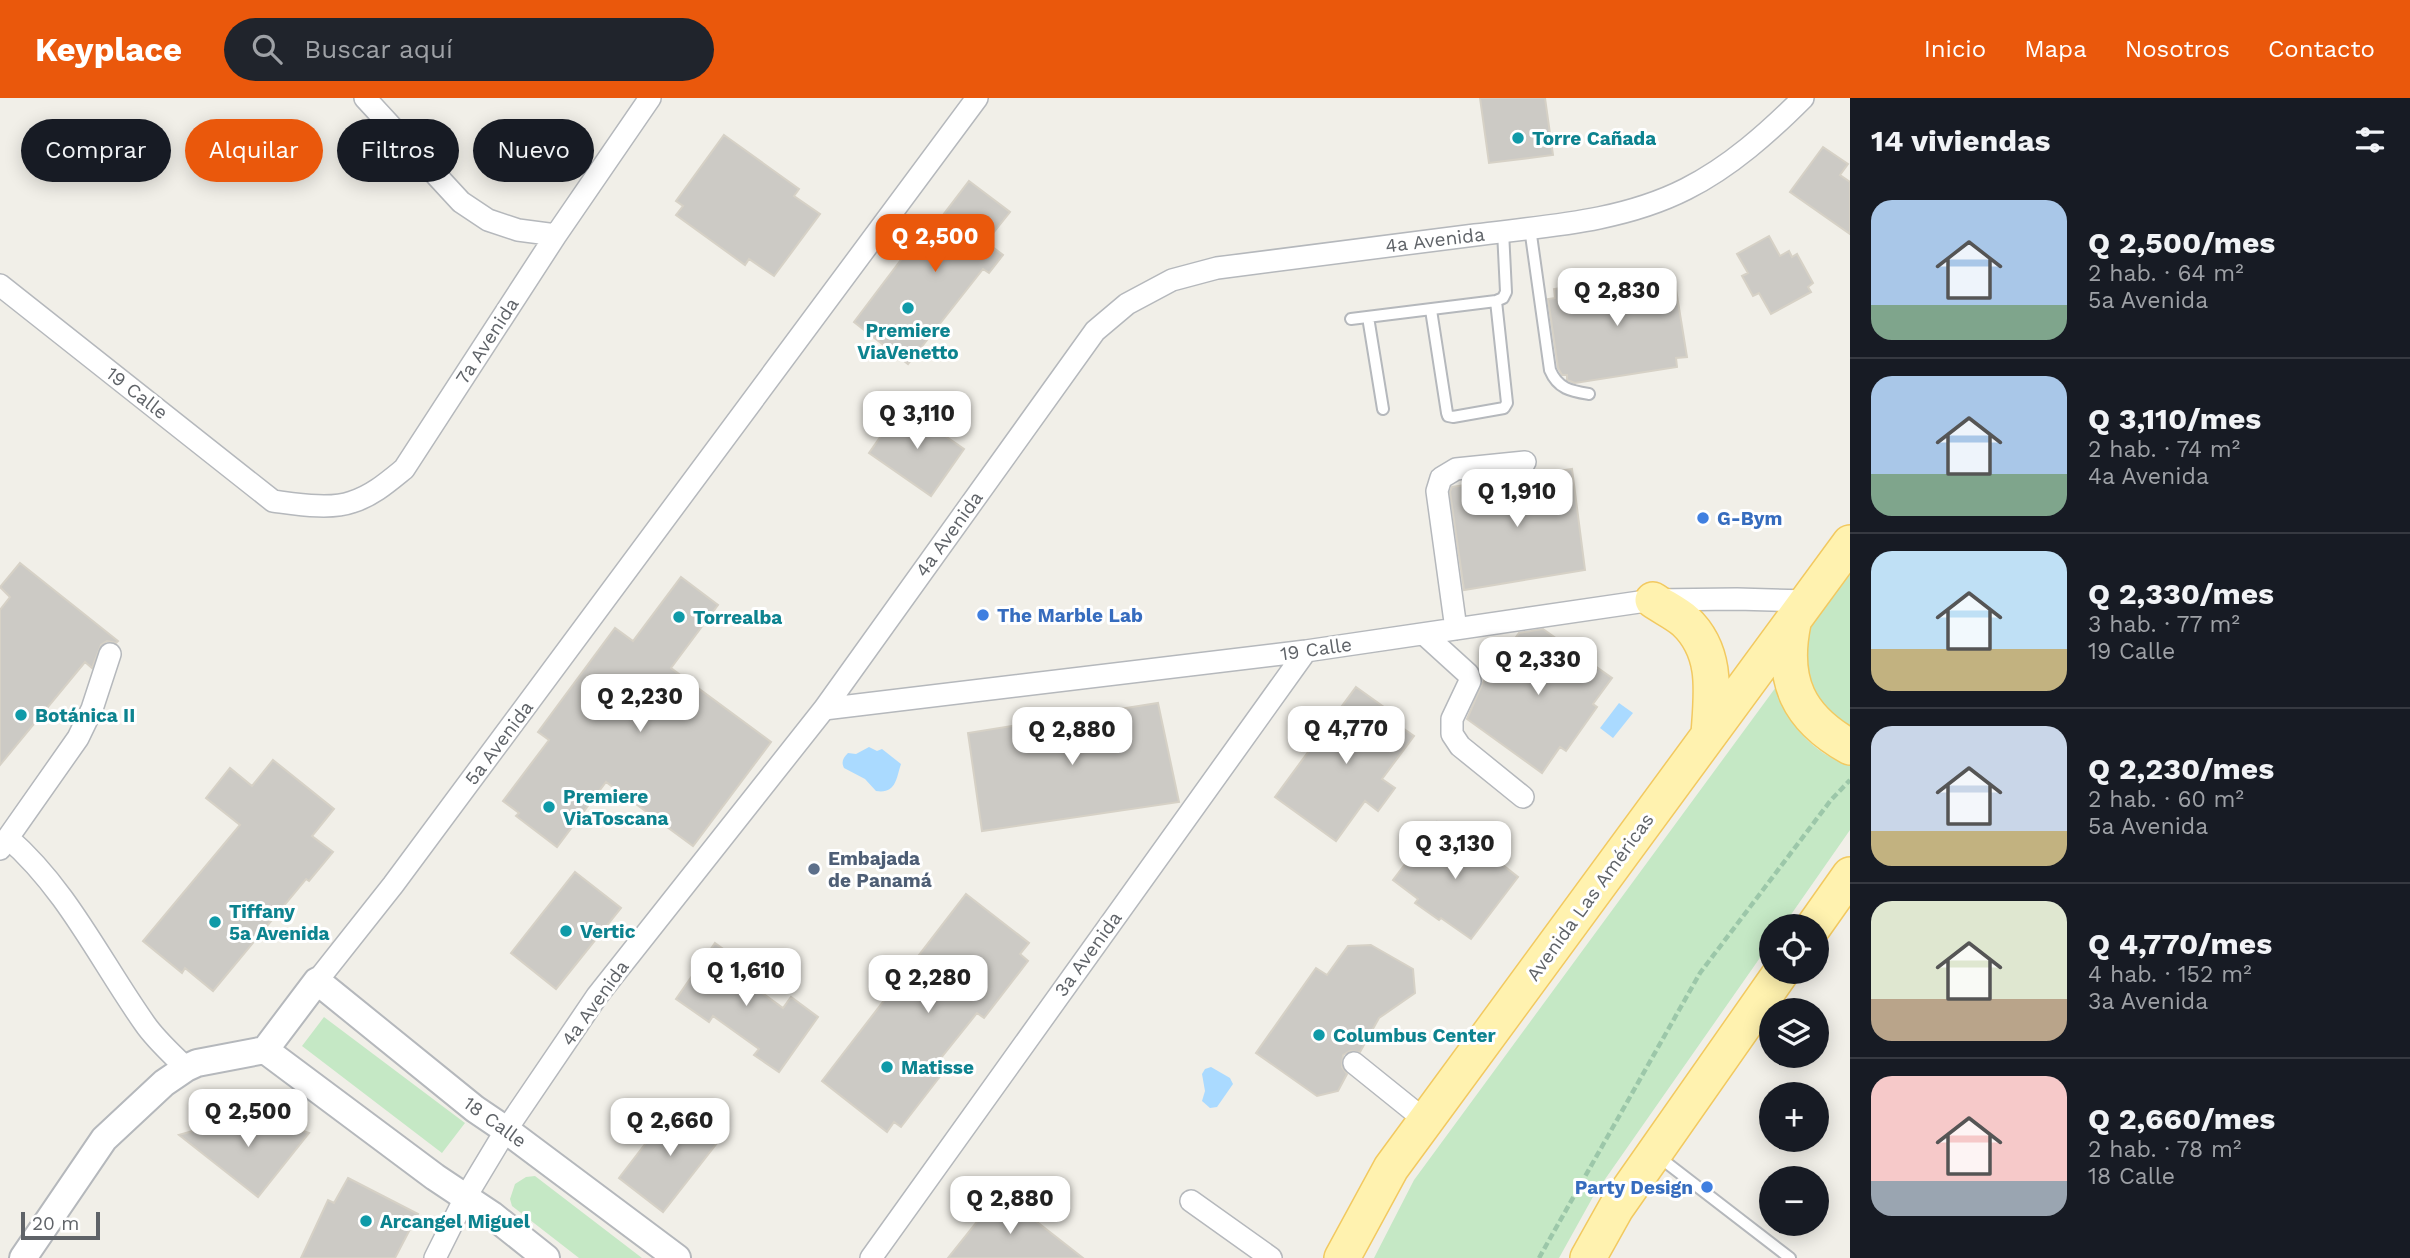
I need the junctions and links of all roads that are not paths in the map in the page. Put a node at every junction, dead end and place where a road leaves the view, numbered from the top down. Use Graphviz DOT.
graph roads {
  1 [pos="365,98"];
  2 [pos="650,98"];
  3 [pos="977,98"];
  4 [pos="1803,98"];
  5 [pos="1530,228"];
  6 [pos="1503,231"];
  7 [pos="556,235"];
  8 [pos="0,285"];
  9 [pos="1496,301"];
  10 [pos="1431,310"];
  11 [pos="1368,317"];
  12 [pos="1351,319"];
  13 [pos="1590,394"];
  14 [pos="1382,409"];
  15 [pos="1525,462"];
  16 [pos="273,501"];
  17 [pos="1850,543"];
  18 [pos="1819,591"];
  19 [pos="1653,600"];
  20 [pos="1456,629"];
  21 [pos="1424,634"];
  22 [pos="1306,651"];
  23 [pos="110,654"];
  24 [pos="824,709"];
  25 [pos="1709,734"];
  26 [pos="1850,747"];
  27 [pos="1523,797"];
  28 [pos="4,844"];
  29 [pos="317,981"];
  30 [pos="1773,984"];
  31 [pos="265,1049"];
  32 [pos="1353,1063"];
  33 [pos="186,1068"];
  34 [pos="1426,1121"];
  35 [pos="506,1130"];
  36 [pos="1654,1153"];
  37 [pos="466,1198"];
  38 [pos="1191,1201"];
  39 [pos="23,1258"];
  40 [pos="435,1258"];
  41 [pos="546,1258"];
  42 [pos="677,1258"];
  43 [pos="871,1258"];
  44 [pos="1271,1258"];
  45 [pos="1342,1258"];
  46 [pos="1588,1258"];
  47 [pos="1790,1258"];
  1 -- 7 [label="street"];
  2 -- 7 [label="street, 7a Avenida"];
  3 -- 29 [label="street, 5a Avenida"];
  4 -- 5 [label="street, 4a Avenida"];
  5 -- 6 [label="street, 4a Avenida"];
  5 -- 13 [label="lane"];
  6 -- 9 [label="lane"];
  6 -- 24 [label="street, 4a Avenida"];
  7 -- 16 [label="street, 7a Avenida"];
  8 -- 16 [label="street, 19 Calle"];
  9 -- 10 [label="lane"];
  9 -- 10 [label="lane"];
  10 -- 11 [label="lane"];
  11 -- 12 [label="lane"];
  11 -- 14 [label="lane"];
  15 -- 20 [label="street"];
  17 -- 18 [label="main road, Avenida Las Américas"];
  18 -- 19 [label="street, 19 Calle"];
  18 -- 25 [label="main road, Avenida Las Américas"];
  18 -- 26 [label="main road"];
  19 -- 20 [label="street, 19 Calle"];
  19 -- 25 [label="main road"];
  20 -- 21 [label="street, 19 Calle"];
  21 -- 22 [label="street, 19 Calle"];
  21 -- 27 [label="street"];
  22 -- 24 [label="street, 19 Calle"];
  22 -- 43 [label="street, 3a Avenida"];
  23 -- 28 [label="street"];
  24 -- 35 [label="street, 4a Avenida"];
  25 -- 34 [label="main road, Avenida Las Américas"];
  28 -- 33 [label="street"];
  29 -- 31 [label="street, 5a Avenida"];
  29 -- 35 [label="street, 18 Calle"];
  30 -- 36 [label="main road"];
  31 -- 33 [label="street"];
  31 -- 37 [label="street"];
  32 -- 34 [label="street"];
  33 -- 39 [label="street"];
  34 -- 45 [label="main road, Avenida Las Américas"];
  35 -- 37 [label="street, 4a Avenida"];
  35 -- 42 [label="street, 18 Calle"];
  36 -- 46 [label="main road"];
  36 -- 47 [label="lane"];
  37 -- 40 [label="street, 4a Avenida"];
  37 -- 41 [label="street"];
  38 -- 44 [label="street"];
}
